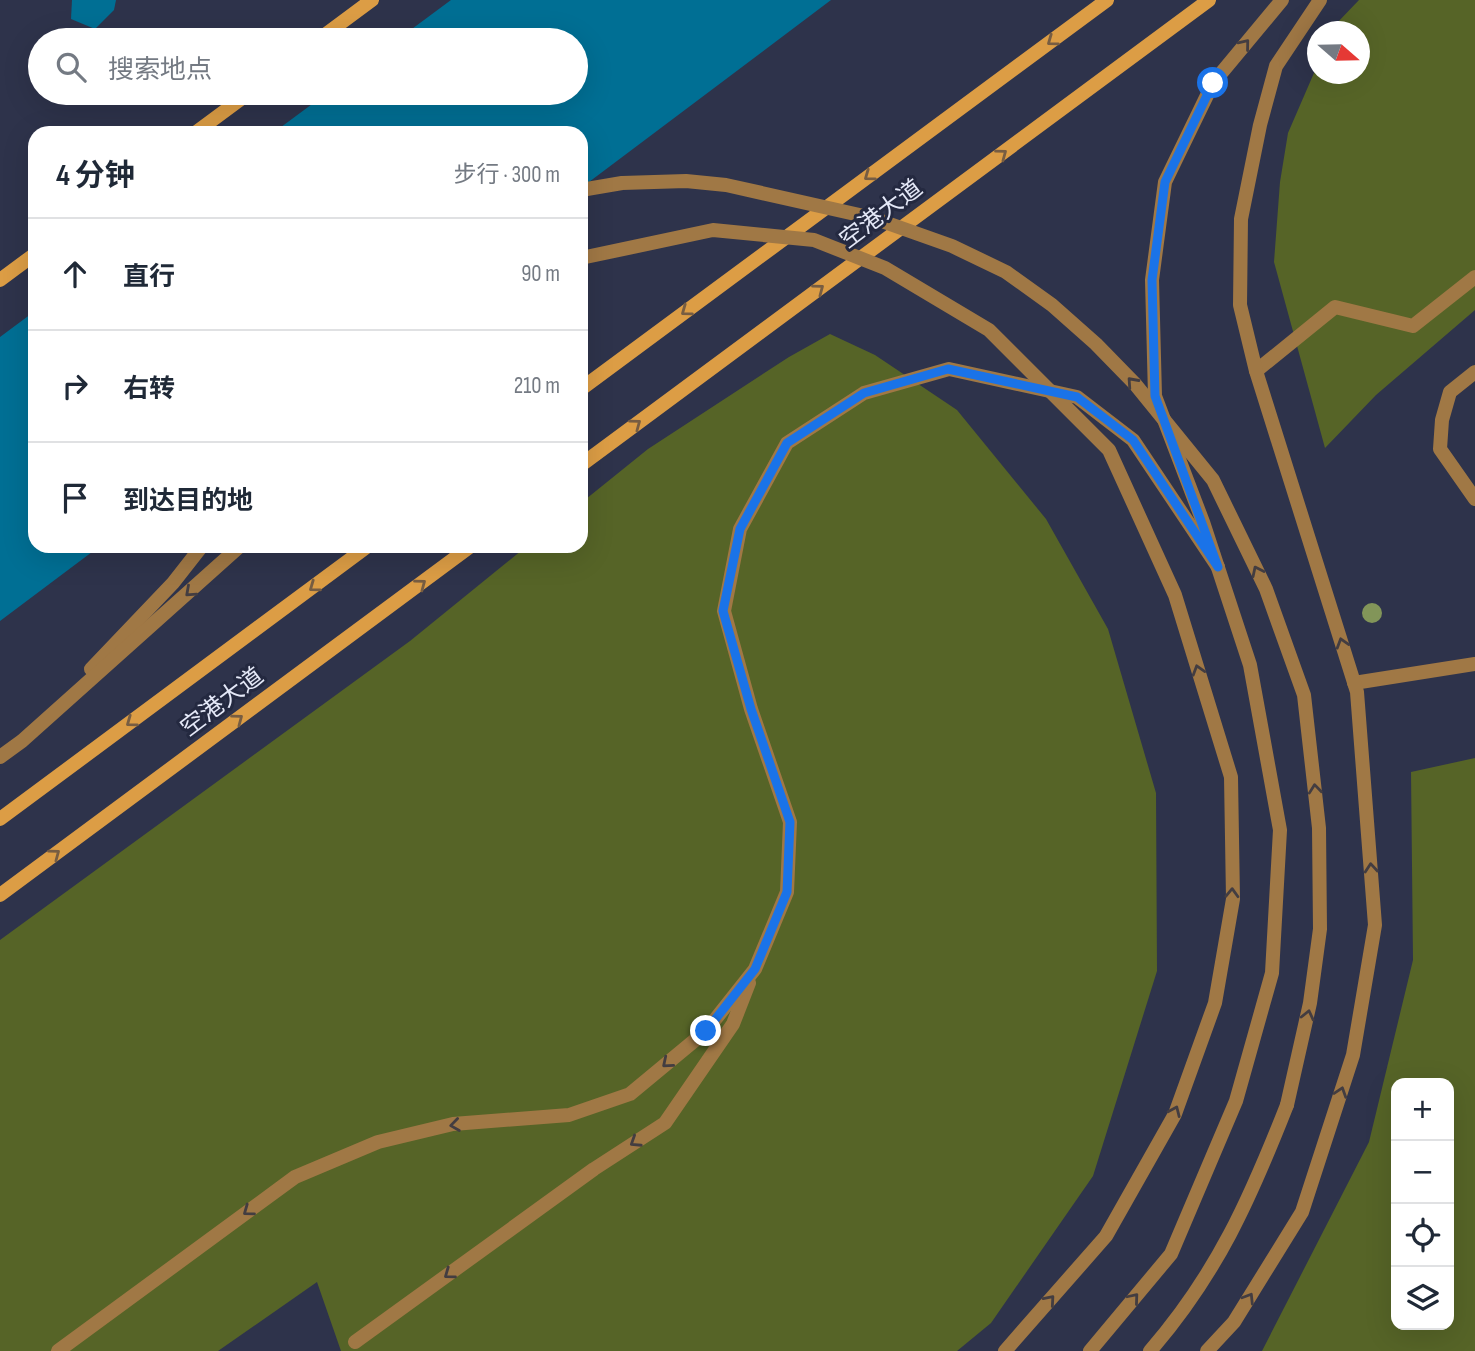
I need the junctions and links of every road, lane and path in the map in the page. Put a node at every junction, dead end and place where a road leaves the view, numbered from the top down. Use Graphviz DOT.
graph roads {
  1 [pos="372,0"];
  2 [pos="1107,0"];
  3 [pos="1209,0"];
  4 [pos="1282,0"];
  5 [pos="1320,0"];
  6 [pos="334,28"];
  7 [pos="232,105"];
  8 [pos="204,126"];
  9 [pos="588,189"];
  10 [pos="588,257"];
  11 [pos="28,259"];
  12 [pos="1475,277"];
  13 [pos="0,280"];
  14 [pos="1256,371"];
  15 [pos="1475,372"];
  16 [pos="588,384"];
  17 [pos="588,460"];
  18 [pos="1475,499"];
  19 [pos="197,553"];
  20 [pos="232,553"];
  21 [pos="359,553"];
  22 [pos="462,553"];
  23 [pos="1218,567"];
  24 [pos="1475,664"];
  25 [pos="1354,683"];
  26 [pos="22,741"];
  27 [pos="0,757"];
  28 [pos="0,819"];
  29 [pos="0,895"];
  30 [pos="755,969"];
  31 [pos="355,1342"];
  32 [pos="58,1351"];
  33 [pos="1005,1351"];
  34 [pos="1090,1351"];
  35 [pos="1150,1351"];
  36 [pos="1206,1351"];
  1 -- 6 [label="main road"];
  2 -- 16 [label="main road, 空港大道, one-way"];
  17 -- 3 [label="main road, 空港大道, one-way"];
  23 -- 4 [label="lane, one-way"];
  5 -- 14 [label="lane"];
  7 -- 8 [label="main road"];
  35 -- 9 [label="lane, one-way, bridge"];
  33 -- 10 [label="lane, one-way, bridge"];
  11 -- 13 [label="main road"];
  12 -- 14 [label="lane"];
  25 -- 14 [label="lane, one-way"];
  15 -- 18 [label="lane"];
  19 -- 26 [label="lane"];
  20 -- 26 [label="lane, one-way"];
  21 -- 28 [label="main road, 空港大道, one-way"];
  29 -- 22 [label="main road, 空港大道, one-way"];
  23 -- 30 [label="lane"];
  34 -- 23 [label="lane, one-way"];
  24 -- 25 [label="lane"];
  36 -- 25 [label="lane, one-way"];
  26 -- 27 [label="lane"];
  30 -- 31 [label="lane, one-way"];
  30 -- 32 [label="lane, one-way"];
}
